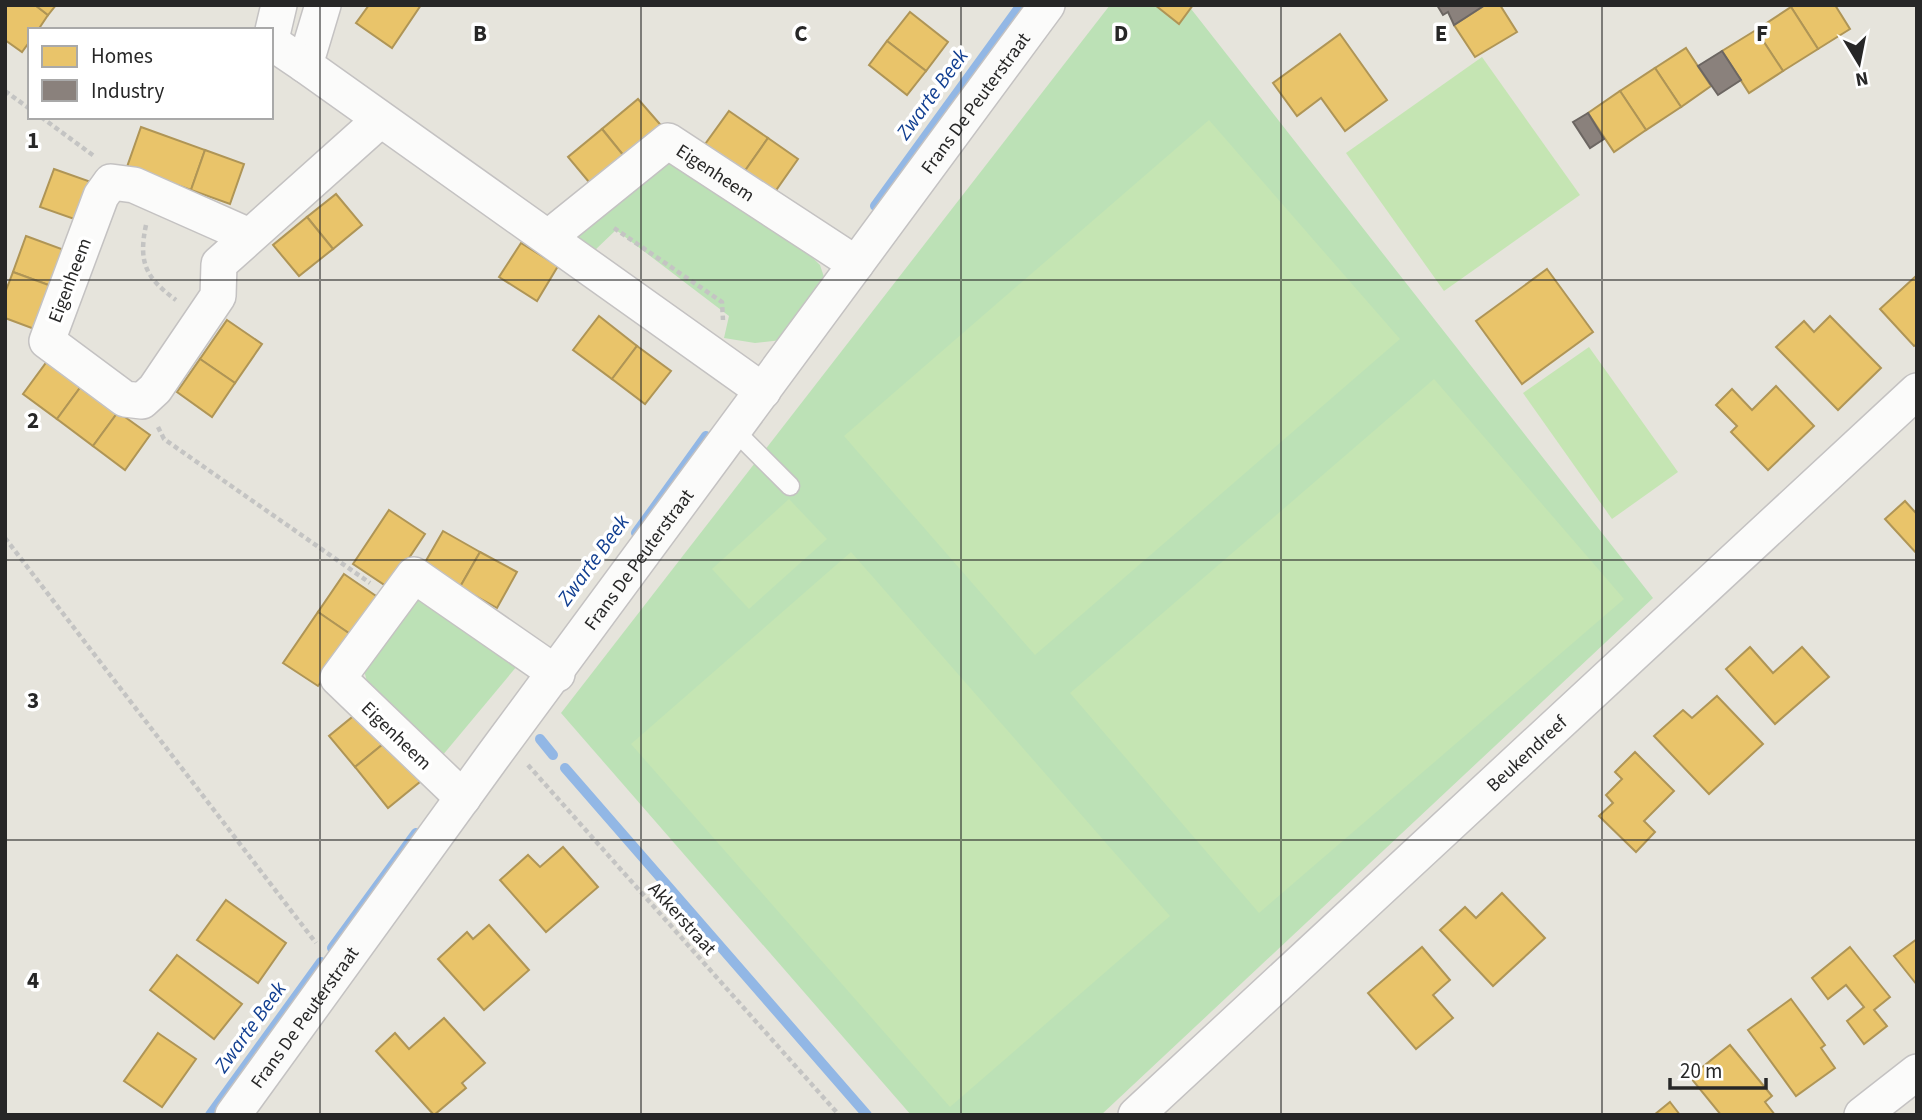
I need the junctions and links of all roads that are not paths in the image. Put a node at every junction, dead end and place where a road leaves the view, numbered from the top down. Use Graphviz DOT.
graph roads {
  1 [pos="279,5"];
  2 [pos="323,5"];
  3 [pos="1047,5"];
  4 [pos="273,31"];
  5 [pos="273,41"];
  6 [pos="306,65"];
  7 [pos="380,120"];
  8 [pos="249,236"];
  9 [pos="549,237"];
  10 [pos="856,264"];
  11 [pos="763,391"];
  12 [pos="1917,391"];
  13 [pos="734,430"];
  14 [pos="790,486"];
  15 [pos="557,674"];
  16 [pos="463,798"];
  17 [pos="1917,1072"];
  18 [pos="233,1115"];
  19 [pos="1136,1115"];
  20 [pos="1862,1115"];
  1 -- 4 [label="street"];
  2 -- 6 [label="street"];
  3 -- 10 [label="street, Frans De Peuterstraat"];
  5 -- 6 [label="street"];
  6 -- 7 [label="street"];
  7 -- 8 [label="street"];
  7 -- 9 [label="street"];
  8 -- 8 [label="street, Eigenheem"];
  9 -- 10 [label="street, Eigenheem"];
  9 -- 11 [label="street"];
  10 -- 11 [label="street, Frans De Peuterstraat"];
  11 -- 13 [label="street, Frans De Peuterstraat"];
  12 -- 19 [label="street, Beukendreef"];
  13 -- 14 [label="lane"];
  13 -- 15 [label="street, Frans De Peuterstraat"];
  15 -- 16 [label="street, Frans De Peuterstraat"];
  15 -- 16 [label="street, Eigenheem"];
  16 -- 18 [label="street, Frans De Peuterstraat"];
  17 -- 20 [label="street"];
}
